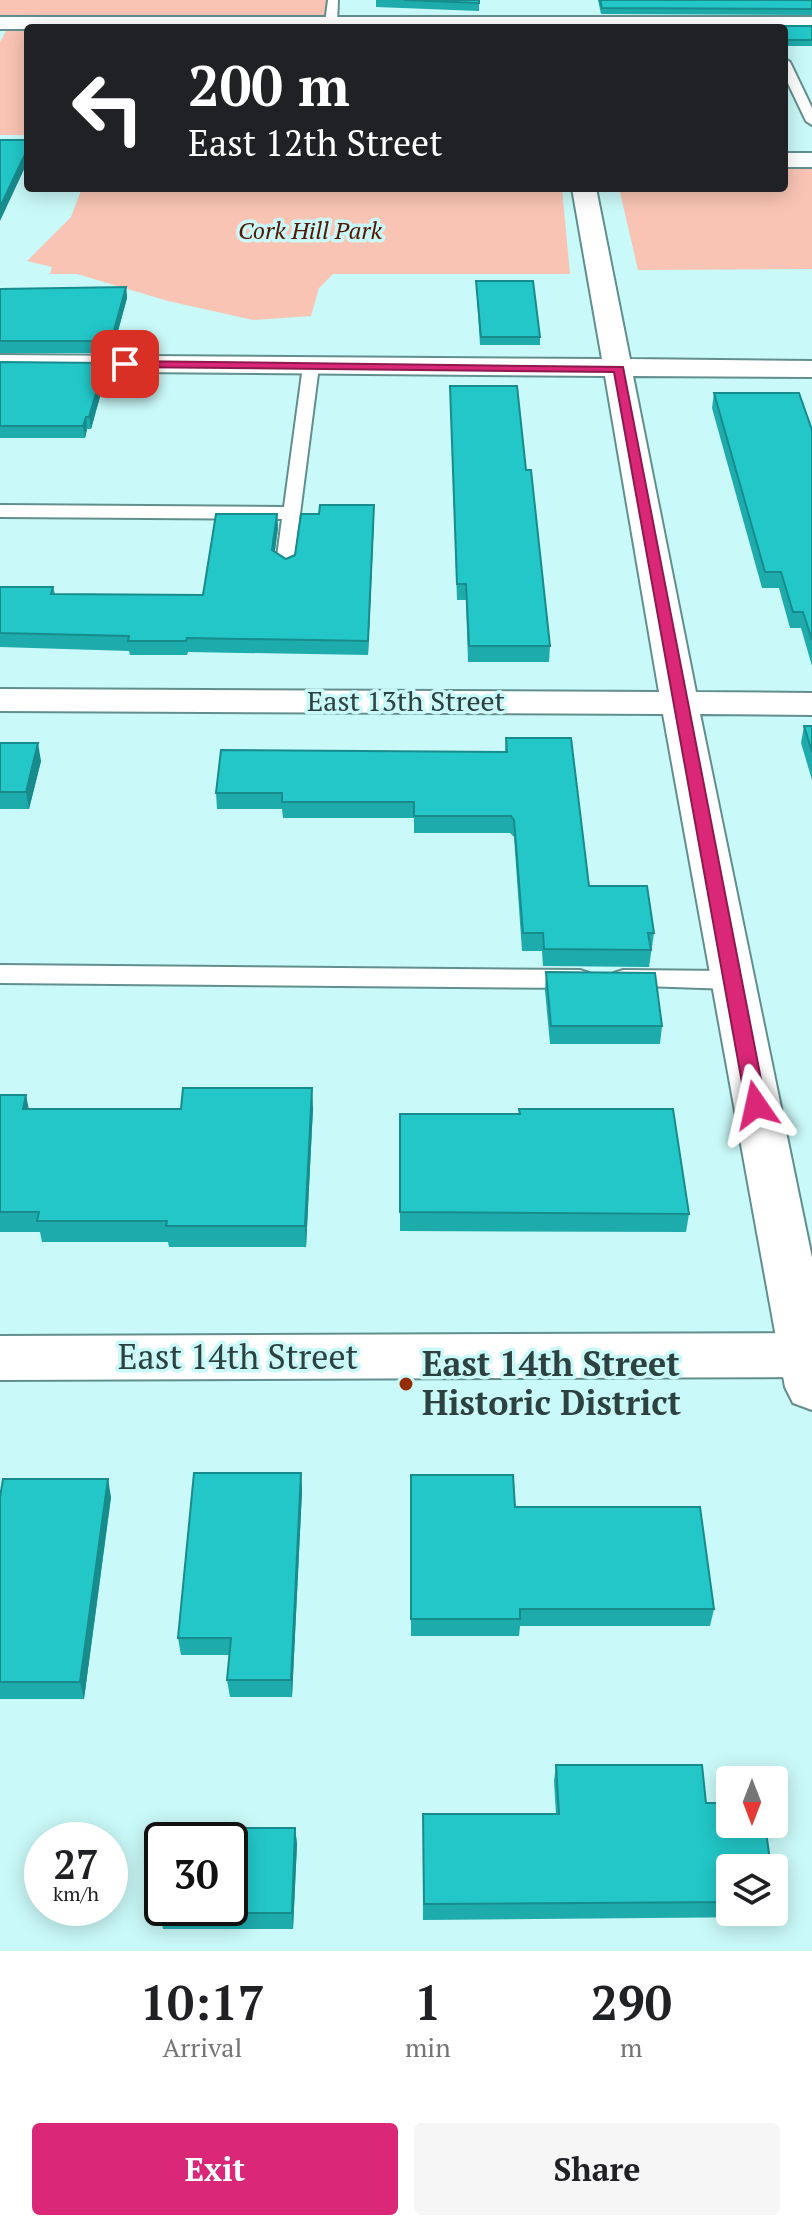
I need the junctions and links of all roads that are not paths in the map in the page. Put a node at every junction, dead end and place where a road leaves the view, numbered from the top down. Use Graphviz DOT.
graph roads {
  1 [pos="333,0"];
  2 [pos="544,0"];
  3 [pos="0,23"];
  4 [pos="331,23"];
  5 [pos="812,23"];
  6 [pos="403,24"];
  7 [pos="548,24"];
  8 [pos="788,24"];
  9 [pos="788,70"];
  10 [pos="812,121"];
  11 [pos="788,160"];
  12 [pos="812,160"];
  13 [pos="585,192"];
  14 [pos="0,363"];
  15 [pos="311,366"];
  16 [pos="619,369"];
  17 [pos="812,369"];
  18 [pos="0,511"];
  19 [pos="291,513"];
  20 [pos="286,564"];
  21 [pos="0,700"];
  22 [pos="681,703"];
  23 [pos="812,704"];
  24 [pos="0,974"];
  25 [pos="731,980"];
  26 [pos="0,1358"];
  27 [pos="810,1366"];
  1 -- 4 [label="lane"];
  2 -- 7 [label="street"];
  3 -- 4 [label="street"];
  4 -- 6 [label="street"];
  5 -- 8 [label="street"];
  9 -- 10 [label="lane"];
  11 -- 12 [label="street"];
  13 -- 16 [label="street"];
  14 -- 15 [label="street"];
  15 -- 16 [label="street"];
  15 -- 19 [label="lane"];
  16 -- 17 [label="street"];
  16 -- 22 [label="street"];
  18 -- 19 [label="lane"];
  19 -- 20 [label="lane"];
  21 -- 22 [label="street, East 13th Street"];
  22 -- 23 [label="street, East 13th Street"];
  22 -- 25 [label="street"];
  24 -- 25 [label="lane"];
  25 -- 27 [label="street"];
  26 -- 27 [label="street, East 14th Street"];
}
